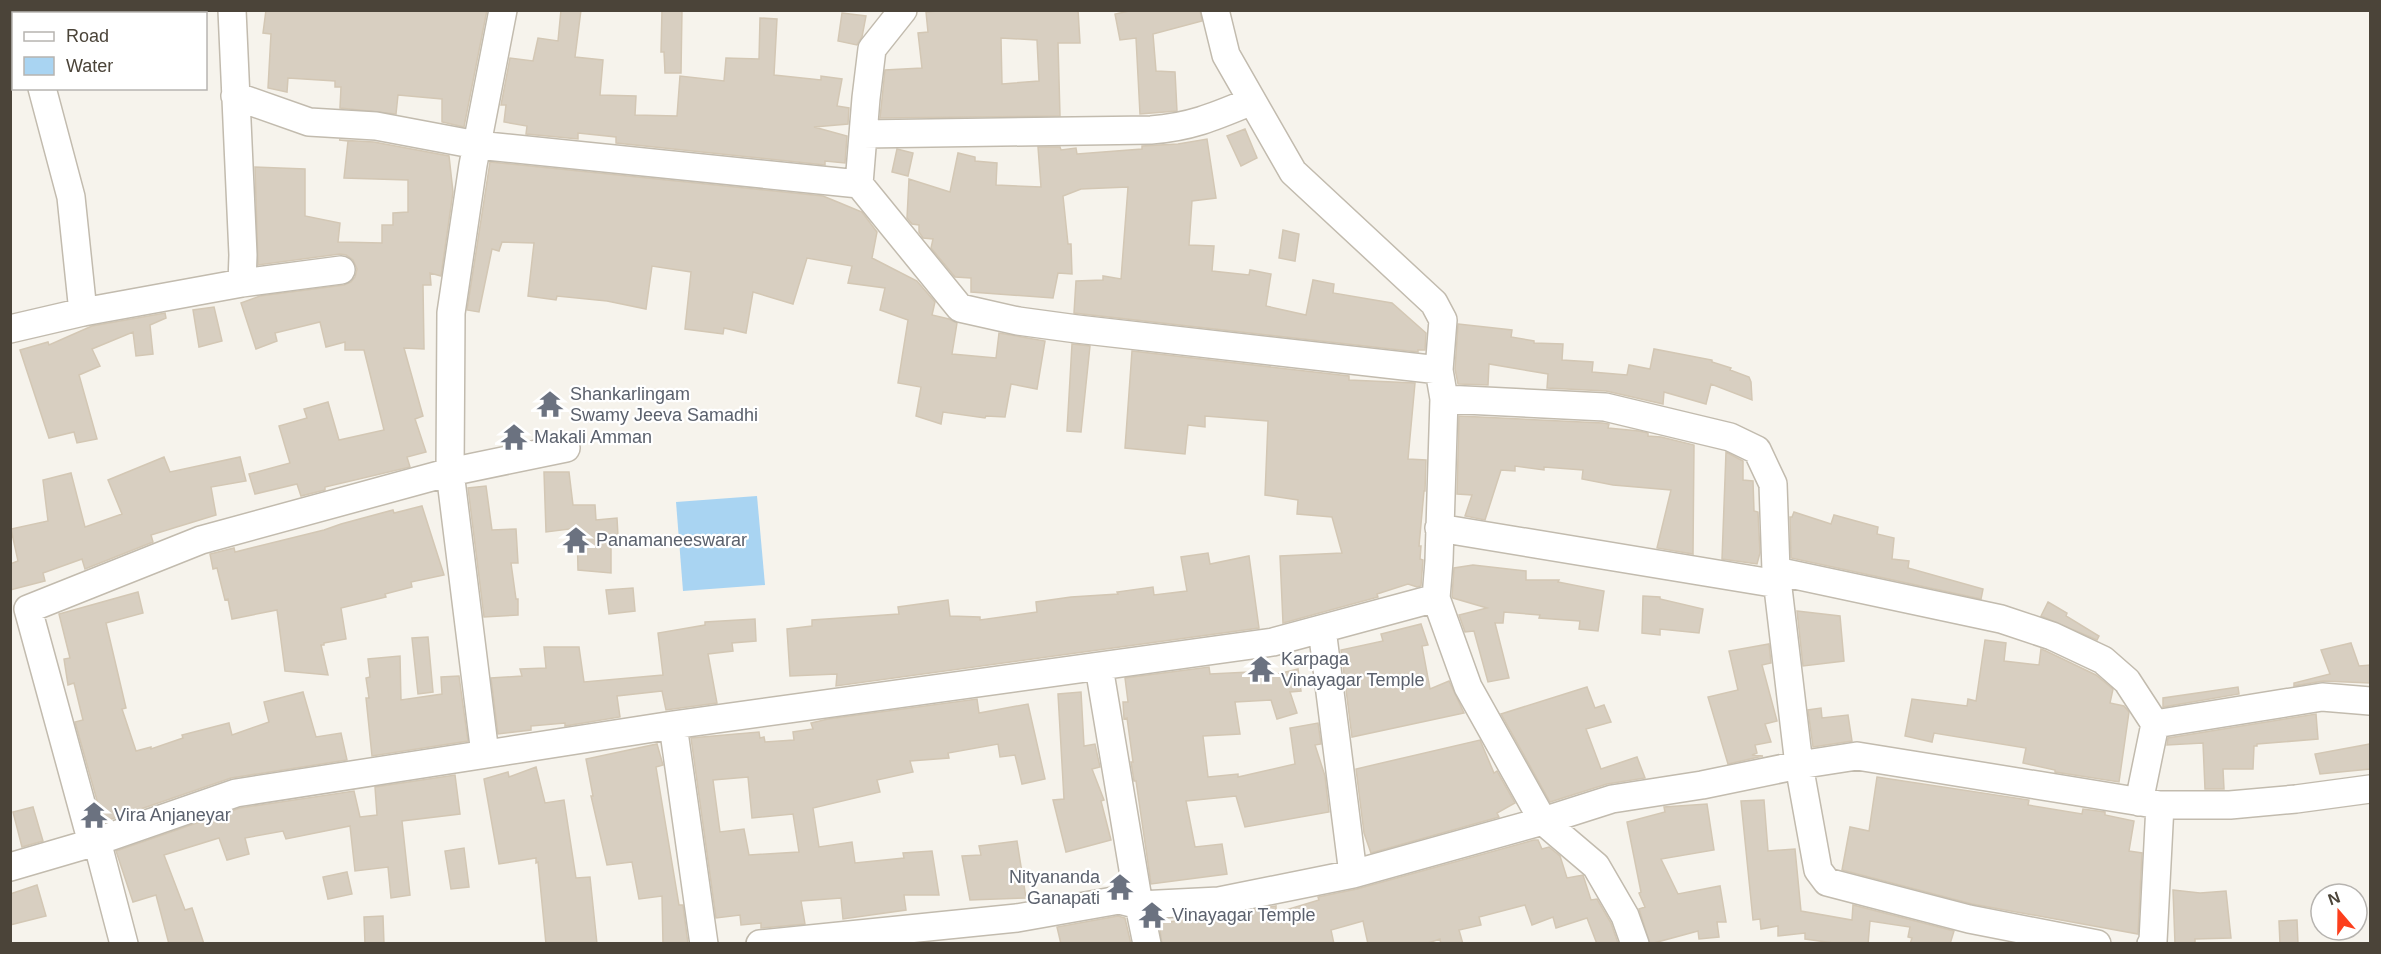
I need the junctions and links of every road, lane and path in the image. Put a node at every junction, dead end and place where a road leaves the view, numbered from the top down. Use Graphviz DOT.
graph roads {
  1 [pos="232,10"];
  2 [pos="503,10"];
  3 [pos="903,10"];
  4 [pos="1215,10"];
  5 [pos="43,90"];
  6 [pos="235,96"];
  7 [pos="1252,101"];
  8 [pos="863,134"];
  9 [pos="477,145"];
  10 [pos="859,184"];
  11 [pos="341,270"];
  12 [pos="242,283"];
  13 [pos="83,312"];
  14 [pos="10,329"];
  15 [pos="1439,370"];
  16 [pos="1444,399"];
  17 [pos="566,447"];
  18 [pos="450,472"];
  19 [pos="1439,528"];
  20 [pos="1777,578"];
  21 [pos="1436,598"];
  22 [pos="19,611"];
  23 [pos="1322,629"];
  24 [pos="1099,667"];
  25 [pos="2370,700"];
  26 [pos="2155,724"];
  27 [pos="673,725"];
  28 [pos="485,754"];
  29 [pos="1799,765"];
  30 [pos="2370,789"];
  31 [pos="2150,803"];
  32 [pos="1543,821"];
  33 [pos="94,842"];
  34 [pos="10,867"];
  35 [pos="1353,874"];
  36 [pos="1139,905"];
  37 [pos="124,944"];
  38 [pos="704,944"];
  39 [pos="760,944"];
  40 [pos="1147,944"];
  41 [pos="1635,944"];
  42 [pos="2097,944"];
  43 [pos="2151,944"];
  1 -- 6 [label="street"];
  2 -- 9 [label="street"];
  3 -- 8 [label="street"];
  4 -- 7 [label="street"];
  5 -- 13 [label="street"];
  6 -- 9 [label="street"];
  6 -- 12 [label="street"];
  7 -- 8 [label="street"];
  7 -- 15 [label="street"];
  8 -- 10 [label="street"];
  9 -- 10 [label="street"];
  9 -- 18 [label="street"];
  10 -- 15 [label="street"];
  11 -- 12 [label="street"];
  12 -- 13 [label="street"];
  13 -- 14 [label="street"];
  15 -- 16 [label="street"];
  16 -- 19 [label="street"];
  16 -- 20 [label="street"];
  17 -- 18 [label="street"];
  18 -- 22 [label="street"];
  18 -- 28 [label="street"];
  19 -- 20 [label="street"];
  19 -- 21 [label="street"];
  20 -- 26 [label="street"];
  20 -- 29 [label="street"];
  21 -- 23 [label="street"];
  21 -- 32 [label="street"];
  22 -- 33 [label="street"];
  23 -- 24 [label="street"];
  23 -- 35 [label="street"];
  24 -- 27 [label="street"];
  24 -- 36 [label="street"];
  25 -- 26 [label="street"];
  26 -- 31 [label="street"];
  27 -- 28 [label="street"];
  27 -- 38 [label="street"];
  28 -- 33 [label="street"];
  29 -- 31 [label="street"];
  29 -- 32 [label="street"];
  29 -- 42 [label="street"];
  30 -- 31 [label="street"];
  31 -- 43 [label="street"];
  32 -- 35 [label="street"];
  32 -- 41 [label="street"];
  33 -- 34 [label="street"];
  33 -- 37 [label="street"];
  35 -- 36 [label="street"];
  36 -- 39 [label="street"];
  36 -- 40 [label="street"];
}
